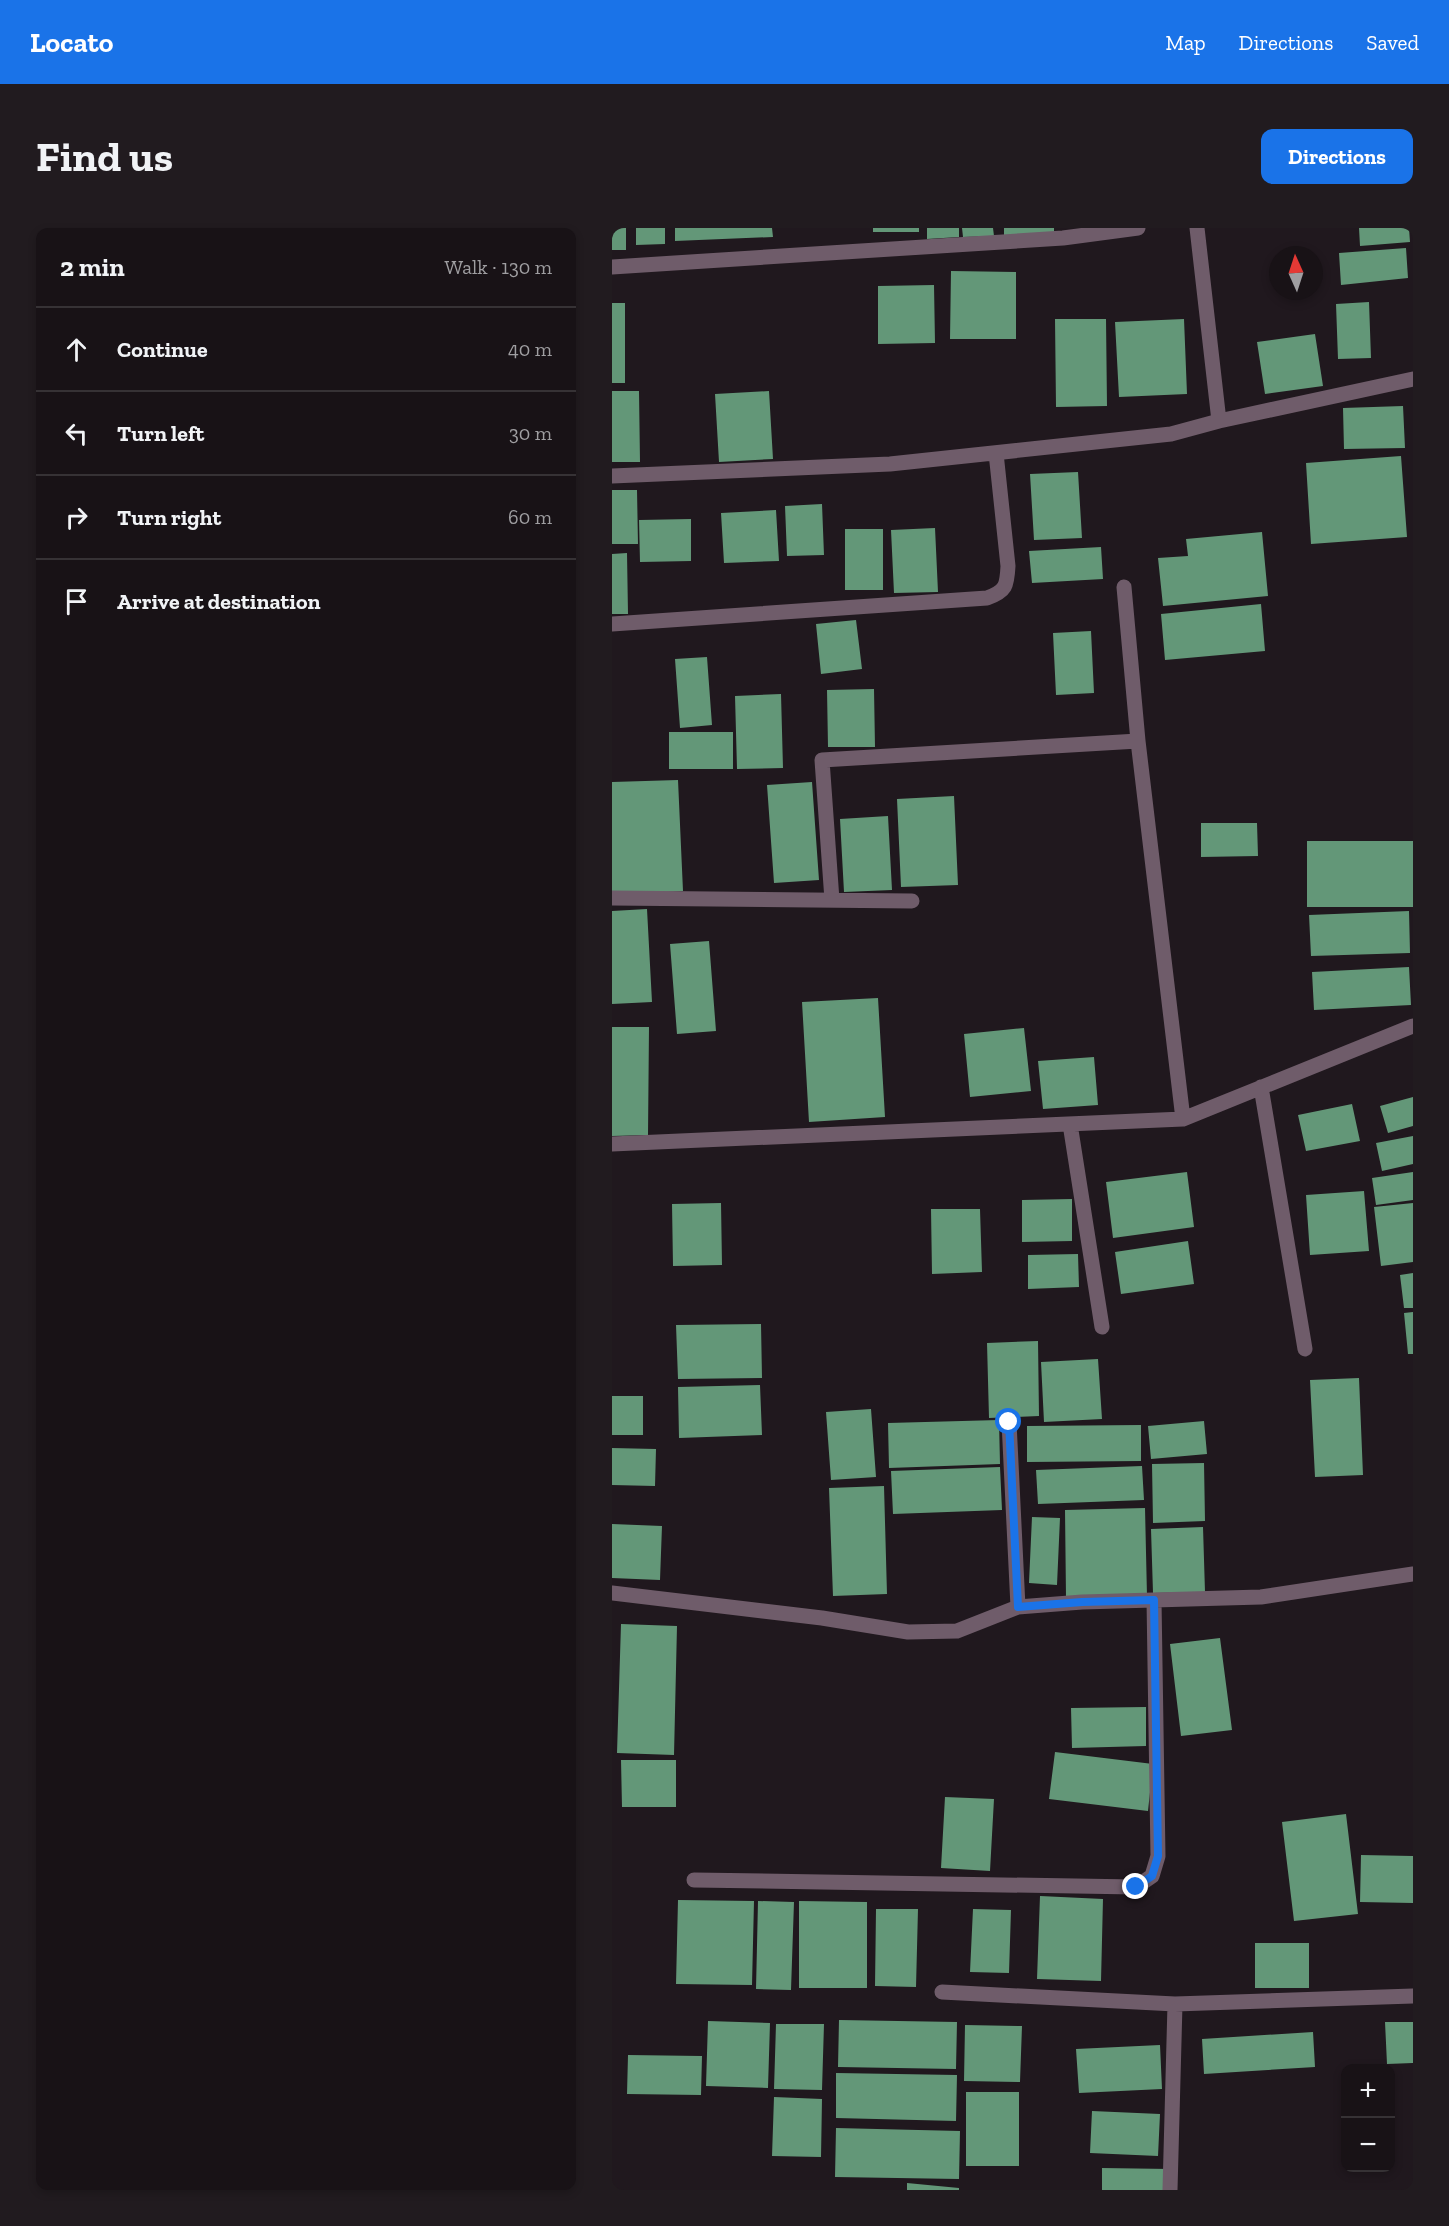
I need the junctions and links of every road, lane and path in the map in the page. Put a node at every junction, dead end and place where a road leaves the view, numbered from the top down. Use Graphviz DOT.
graph roads {
  1 [pos="1137,228"];
  2 [pos="1197,228"];
  3 [pos="612,267"];
  4 [pos="1413,379"];
  5 [pos="1219,422"];
  6 [pos="996,453"];
  7 [pos="612,476"];
  8 [pos="1124,587"];
  9 [pos="612,624"];
  10 [pos="1138,741"];
  11 [pos="612,897"];
  12 [pos="832,900"];
  13 [pos="912,901"];
  14 [pos="1413,1026"];
  15 [pos="1261,1088"];
  16 [pos="1183,1119"];
  17 [pos="1070,1124"];
  18 [pos="612,1144"];
  19 [pos="1101,1326"];
  20 [pos="1305,1349"];
  21 [pos="1009,1422"];
  22 [pos="1413,1574"];
  23 [pos="612,1593"];
  24 [pos="1154,1600"];
  25 [pos="1018,1607"];
  26 [pos="694,1880"];
  27 [pos="942,1992"];
  28 [pos="1413,1996"];
  29 [pos="1175,2004"];
  30 [pos="1170,2190"];
  1 -- 3 [label="street"];
  2 -- 5 [label="street"];
  4 -- 5 [label="street"];
  5 -- 6 [label="street"];
  6 -- 7 [label="street"];
  6 -- 9 [label="street"];
  8 -- 10 [label="street"];
  10 -- 12 [label="street"];
  10 -- 16 [label="street"];
  11 -- 12 [label="street"];
  12 -- 13 [label="street"];
  14 -- 15 [label="street"];
  15 -- 16 [label="street"];
  15 -- 20 [label="street"];
  16 -- 17 [label="street"];
  17 -- 18 [label="street"];
  17 -- 19 [label="street"];
  21 -- 25 [label="street"];
  22 -- 24 [label="street"];
  23 -- 25 [label="street"];
  24 -- 25 [label="street"];
  24 -- 26 [label="street"];
  27 -- 29 [label="street"];
  28 -- 29 [label="street"];
  29 -- 30 [label="street"];
}
